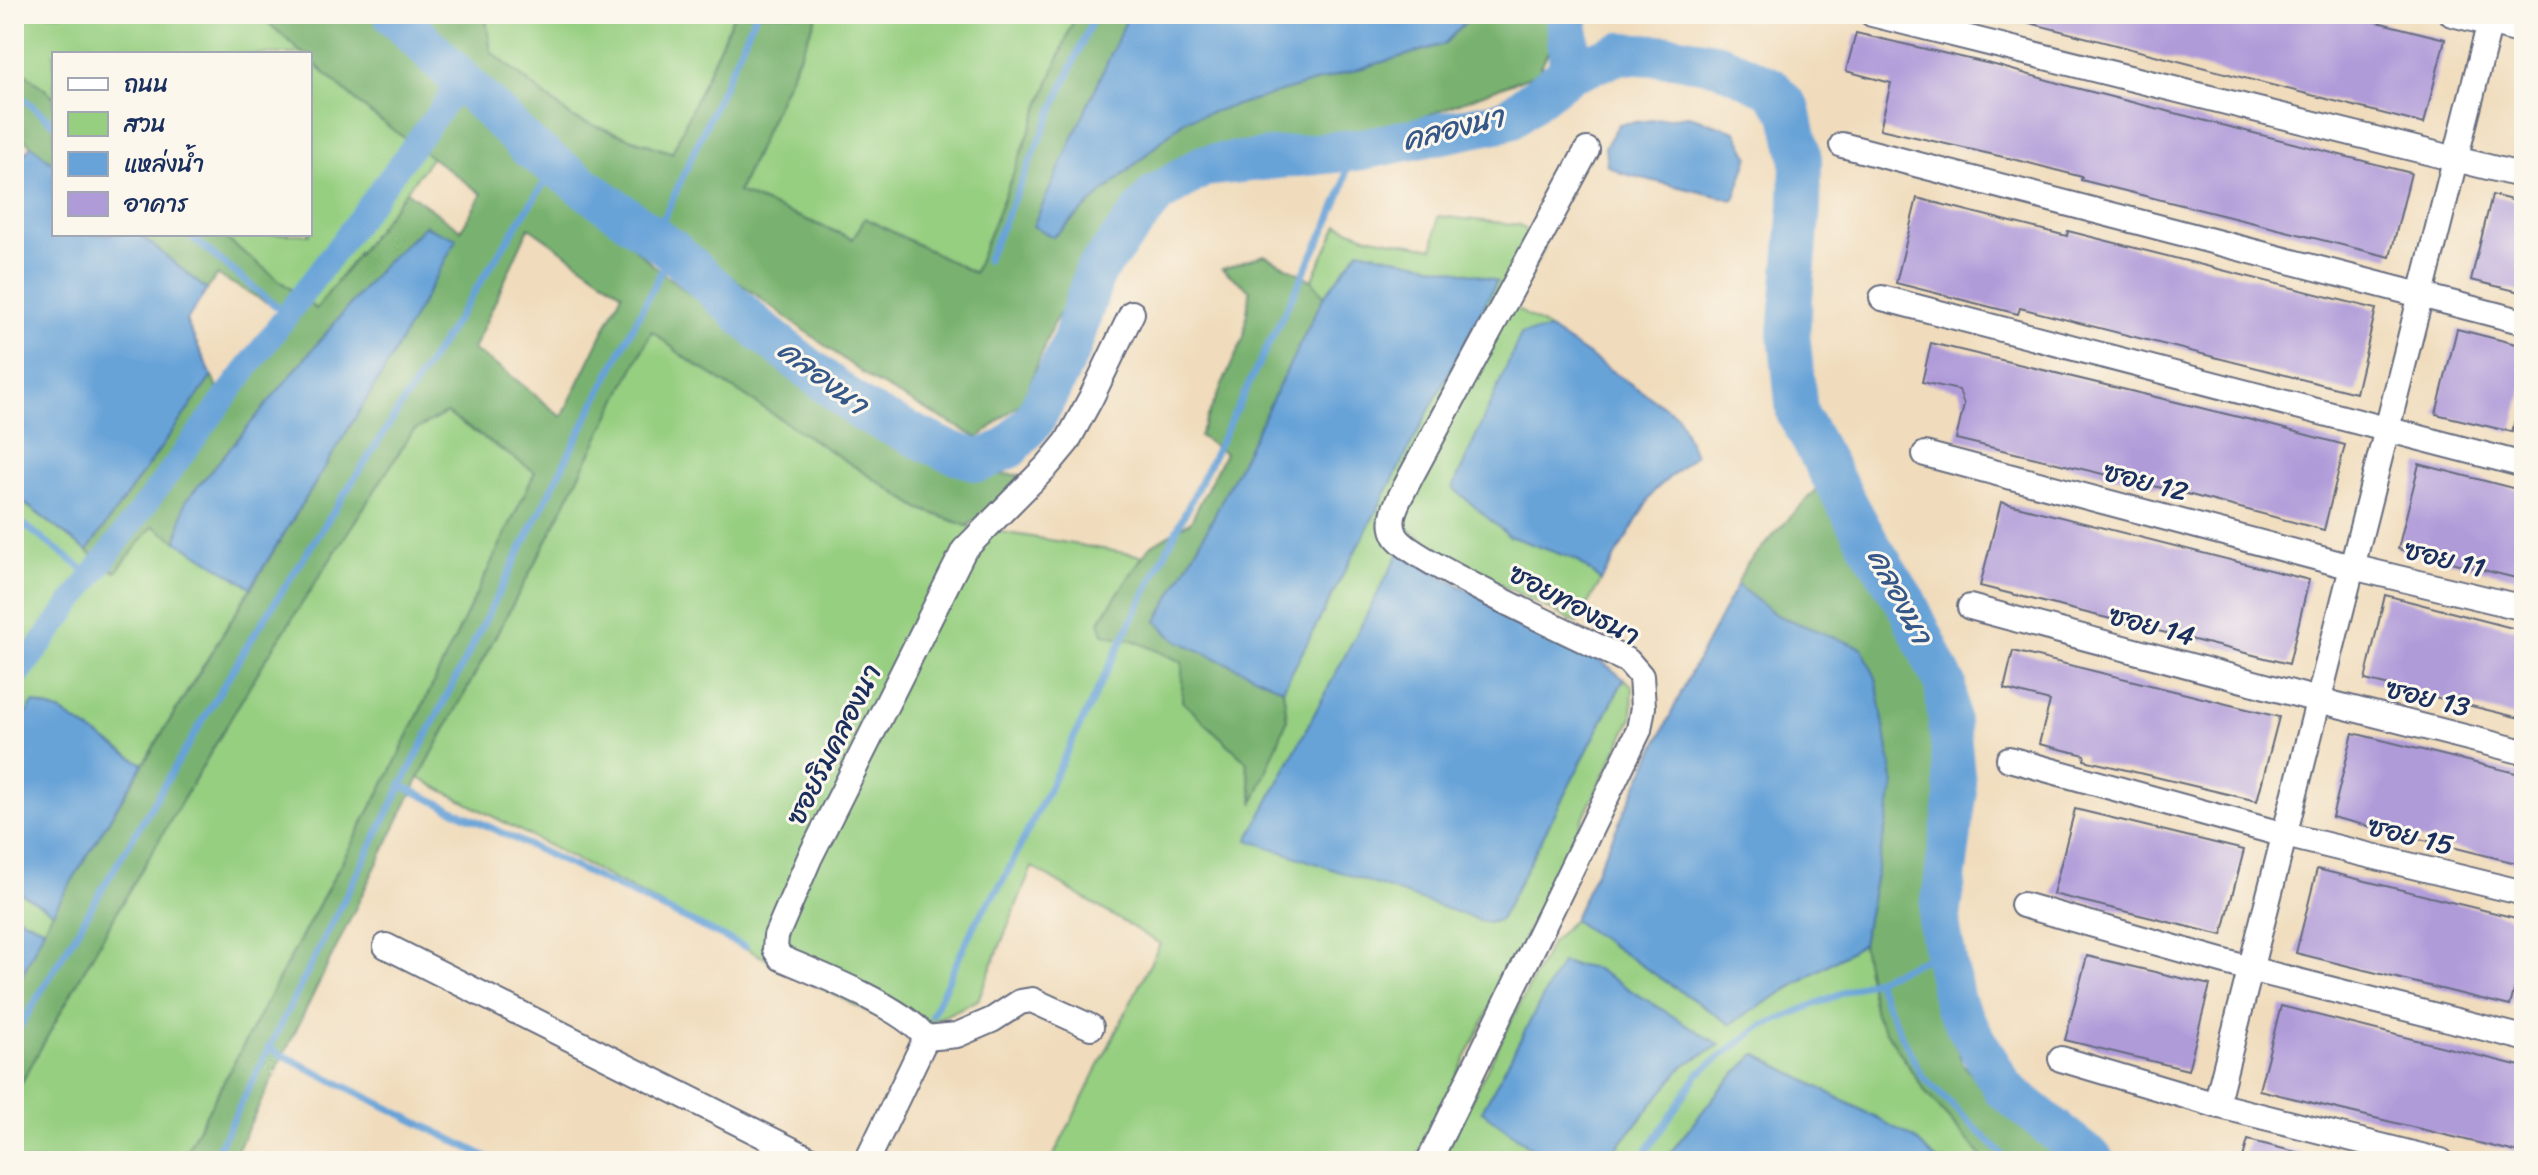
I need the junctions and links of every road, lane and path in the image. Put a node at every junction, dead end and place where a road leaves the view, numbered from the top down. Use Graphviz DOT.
graph roads {
  1 [pos="1872,14"];
  2 [pos="2452,14"];
  3 [pos="2491,19"];
  4 [pos="2524,32"];
  5 [pos="1842,145"];
  6 [pos="1587,150"];
  7 [pos="2455,159"];
  8 [pos="2524,176"];
  9 [pos="2421,297"];
  10 [pos="1882,298"];
  11 [pos="1132,313"];
  12 [pos="2524,322"];
  13 [pos="2387,431"];
  14 [pos="1925,454"];
  15 [pos="2524,465"];
  16 [pos="2352,567"];
  17 [pos="1970,607"];
  18 [pos="2524,608"];
  19 [pos="2318,700"];
  20 [pos="2524,752"];
  21 [pos="2009,759"];
  22 [pos="2285,835"];
  23 [pos="2524,893"];
  24 [pos="2023,905"];
  25 [pos="386,946"];
  26 [pos="2250,969"];
  27 [pos="1091,1027"];
  28 [pos="926,1038"];
  29 [pos="2524,1038"];
  30 [pos="2061,1059"];
  31 [pos="2216,1105"];
  32 [pos="814,1161"];
  33 [pos="867,1161"];
  34 [pos="1429,1161"];
  35 [pos="2441,1161"];
  1 -- 7 [label="street"];
  2 -- 3 [label="street"];
  3 -- 4 [label="street"];
  3 -- 7 [label="street"];
  5 -- 9 [label="street"];
  6 -- 34 [label="street, ซอยทองธนา"];
  7 -- 8 [label="street"];
  7 -- 9 [label="street"];
  9 -- 12 [label="street"];
  9 -- 13 [label="street"];
  10 -- 13 [label="street"];
  11 -- 28 [label="street, ซอยริมคลองนา"];
  13 -- 15 [label="street"];
  13 -- 16 [label="street"];
  14 -- 16 [label="street, ซอย 12"];
  16 -- 18 [label="street, ซอย 11"];
  16 -- 19 [label="street"];
  17 -- 19 [label="street, ซอย 14"];
  19 -- 20 [label="street, ซอย 13"];
  19 -- 22 [label="street"];
  21 -- 22 [label="street, ซอย 15"];
  22 -- 23 [label="street, ซอย 15"];
  22 -- 26 [label="street"];
  24 -- 26 [label="street"];
  25 -- 32 [label="street"];
  26 -- 29 [label="street"];
  26 -- 31 [label="street"];
  27 -- 28 [label="street"];
  28 -- 33 [label="street"];
  30 -- 31 [label="street"];
  31 -- 35 [label="street"];
}
